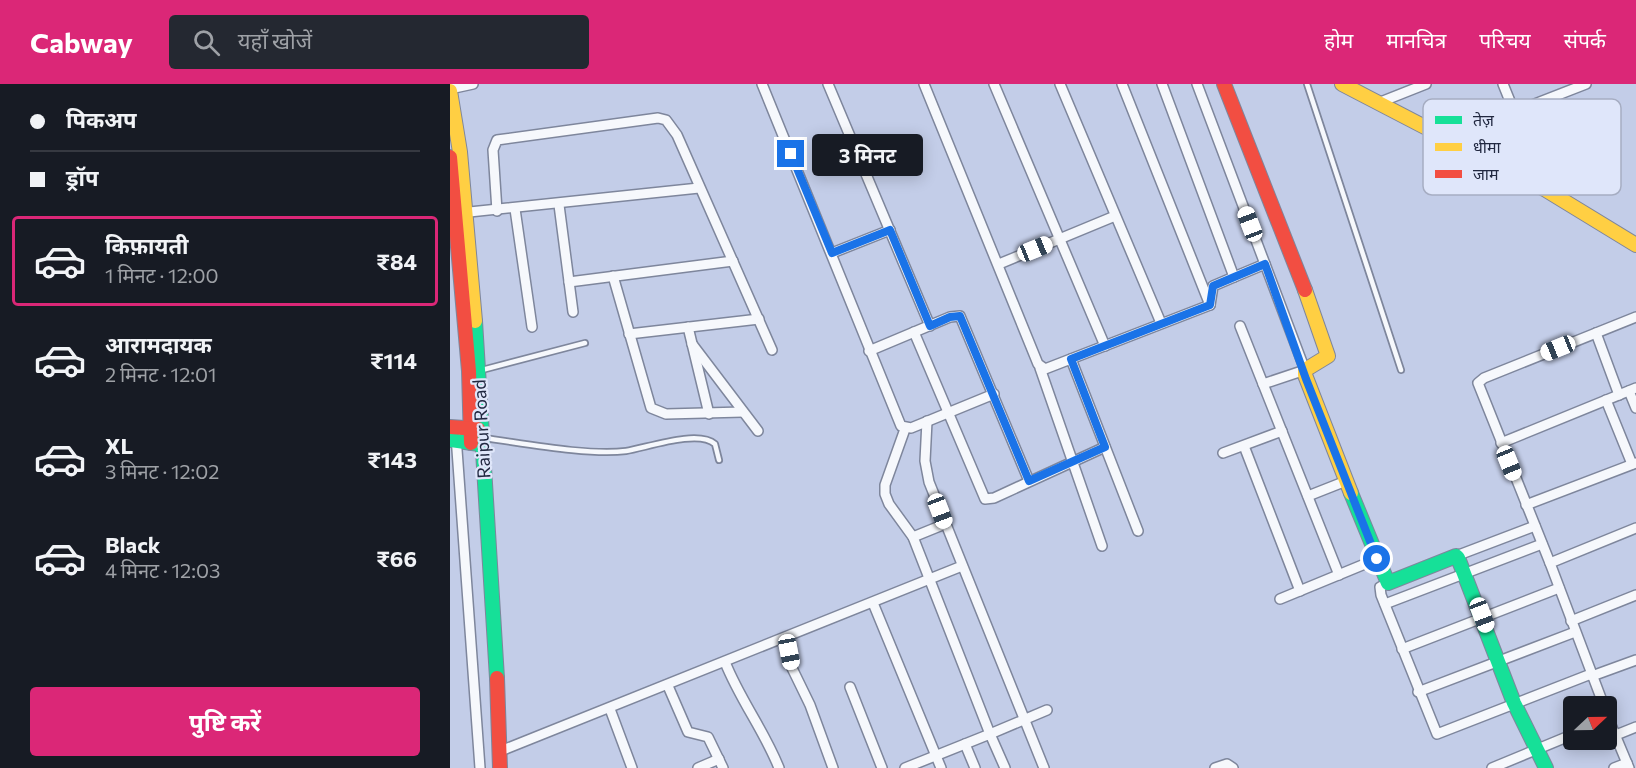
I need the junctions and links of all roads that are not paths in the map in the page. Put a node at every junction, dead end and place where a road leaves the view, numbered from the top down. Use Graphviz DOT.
graph roads {
  1 [pos="473,84"];
  2 [pos="762,84"];
  3 [pos="828,84"];
  4 [pos="924,84"];
  5 [pos="994,84"];
  6 [pos="1060,84"];
  7 [pos="1122,84"];
  8 [pos="1162,84"];
  9 [pos="1197,84"];
  10 [pos="1224,84"];
  11 [pos="1306,84"];
  12 [pos="1342,84"];
  13 [pos="1426,84"];
  14 [pos="1503,84"];
  15 [pos="1586,84"];
  16 [pos="450,90"];
  17 [pos="1509,99"];
  18 [pos="1547,99"];
  19 [pos="1378,103"];
  20 [pos="453,125"];
  21 [pos="1423,126"];
  22 [pos="450,157"];
  23 [pos="451,179"];
  24 [pos="699,188"];
  25 [pos="1554,195"];
  26 [pos="559,205"];
  27 [pos="515,209"];
  28 [pos="497,211"];
  29 [pos="460,213"];
  30 [pos="1115,216"];
  31 [pos="890,230"];
  32 [pos="457,231"];
  33 [pos="1062,238"];
  34 [pos="1636,245"];
  35 [pos="832,253"];
  36 [pos="733,261"];
  37 [pos="999,264"];
  38 [pos="1265,264"];
  39 [pos="613,276"];
  40 [pos="1234,277"];
  41 [pos="569,282"];
  42 [pos="455,285"];
  43 [pos="1210,305"];
  44 [pos="573,312"];
  45 [pos="1636,317"];
  46 [pos="759,319"];
  47 [pos="1161,322"];
  48 [pos="930,326"];
  49 [pos="1240,326"];
  50 [pos="532,327"];
  51 [pos="688,327"];
  52 [pos="914,333"];
  53 [pos="1596,333"];
  54 [pos="629,334"];
  55 [pos="585,343"];
  56 [pos="692,344"];
  57 [pos="1105,346"];
  58 [pos="772,350"];
  59 [pos="869,351"];
  60 [pos="473,355"];
  61 [pos="1071,359"];
  62 [pos="1041,368"];
  63 [pos="479,370"];
  64 [pos="1305,370"];
  65 [pos="1401,370"];
  66 [pos="1263,384"];
  67 [pos="1633,390"];
  68 [pos="994,394"];
  69 [pos="1619,395"];
  70 [pos="1606,400"];
  71 [pos="1636,408"];
  72 [pos="743,412"];
  73 [pos="948,412"];
  74 [pos="709,414"];
  75 [pos="927,422"];
  76 [pos="905,429"];
  77 [pos="758,431"];
  78 [pos="1282,431"];
  79 [pos="453,434"];
  80 [pos="477,437"];
  81 [pos="1501,442"];
  82 [pos="1244,446"];
  83 [pos="1105,447"];
  84 [pos="1223,453"];
  85 [pos="453,460"];
  86 [pos="719,460"];
  87 [pos="1073,461"];
  88 [pos="1634,464"];
  89 [pos="1029,481"];
  90 [pos="1346,481"];
  91 [pos="1308,496"];
  92 [pos="1526,505"];
  93 [pos="945,524"];
  94 [pos="1535,526"];
  95 [pos="1636,528"];
  96 [pos="1138,531"];
  97 [pos="913,537"];
  98 [pos="1542,544"];
  99 [pos="1102,546"];
  100 [pos="1456,556"];
  101 [pos="1377,559"];
  102 [pos="1550,563"];
  103 [pos="962,566"];
  104 [pos="1464,573"];
  105 [pos="1339,575"];
  106 [pos="929,580"];
  107 [pos="1388,583"];
  108 [pos="1559,588"];
  109 [pos="1300,591"];
  110 [pos="1636,595"];
  111 [pos="1280,599"];
  112 [pos="873,603"];
  113 [pos="1384,604"];
  114 [pos="1482,615"];
  115 [pos="1571,621"];
  116 [pos="1575,632"];
  117 [pos="785,638"];
  118 [pos="1402,648"];
  119 [pos="1498,660"];
  120 [pos="1636,660"];
  121 [pos="725,662"];
  122 [pos="1592,675"];
  123 [pos="668,686"];
  124 [pos="850,687"];
  125 [pos="1418,692"];
  126 [pos="1600,696"];
  127 [pos="1514,703"];
  128 [pos="610,709"];
  129 [pos="1047,710"];
  130 [pos="1023,720"];
  131 [pos="1636,727"];
  132 [pos="990,734"];
  133 [pos="1617,735"];
  134 [pos="1563,738"];
  135 [pos="1617,738"];
  136 [pos="965,744"];
  137 [pos="1537,749"];
  138 [pos="498,752"];
  139 [pos="936,757"];
  140 [pos="721,764"];
  141 [pos="1628,765"];
  142 [pos="480,768"];
  143 [pos="500,768"];
  144 [pos="632,768"];
  145 [pos="698,768"];
  146 [pos="778,768"];
  147 [pos="834,768"];
  148 [pos="882,768"];
  149 [pos="905,768"];
  150 [pos="941,768"];
  151 [pos="975,768"];
  152 [pos="1005,768"];
  153 [pos="1044,768"];
  154 [pos="1215,768"];
  155 [pos="1233,768"];
  156 [pos="1492,768"];
  157 [pos="1546,768"];
  158 [pos="1614,768"];
  1 -- 16 [label="street"];
  2 -- 35 [label="street"];
  3 -- 31 [label="street"];
  4 -- 37 [label="street"];
  5 -- 33 [label="street"];
  6 -- 30 [label="street"];
  7 -- 43 [label="street"];
  8 -- 40 [label="street"];
  9 -- 38 [label="street"];
  10 -- 64 [label="street"];
  11 -- 65 [label="lane"];
  12 -- 19 [label="street"];
  13 -- 19 [label="street"];
  14 -- 17 [label="street"];
  15 -- 18 [label="street"];
  16 -- 20 [label="street, Raipur Road"];
  19 -- 21 [label="street"];
  20 -- 29 [label="street, Raipur Road"];
  22 -- 23 [label="street, Raipur Road"];
  23 -- 29 [label="street, Raipur Road"];
  24 -- 26 [label="street"];
  24 -- 28 [label="street"];
  24 -- 36 [label="street"];
  25 -- 34 [label="street"];
  26 -- 27 [label="street"];
  26 -- 41 [label="street"];
  27 -- 28 [label="street"];
  27 -- 50 [label="street"];
  28 -- 29 [label="street"];
  29 -- 32 [label="street, Raipur Road"];
  30 -- 33 [label="street"];
  30 -- 47 [label="street"];
  31 -- 35 [label="street"];
  31 -- 48 [label="street"];
  32 -- 42 [label="street, Raipur Road"];
  32 -- 60 [label="street, Raipur Road"];
  33 -- 37 [label="street"];
  33 -- 57 [label="street"];
  35 -- 59 [label="street"];
  36 -- 39 [label="street"];
  36 -- 46 [label="street"];
  37 -- 62 [label="street"];
  38 -- 40 [label="street"];
  38 -- 64 [label="street"];
  39 -- 41 [label="street"];
  39 -- 54 [label="street"];
  40 -- 43 [label="street"];
  41 -- 44 [label="street"];
  42 -- 60 [label="street, Raipur Road"];
  43 -- 47 [label="street"];
  45 -- 53 [label="street"];
  46 -- 51 [label="street"];
  46 -- 58 [label="street"];
  47 -- 57 [label="street"];
  48 -- 52 [label="street"];
  48 -- 68 [label="street"];
  49 -- 66 [label="street"];
  51 -- 54 [label="street"];
  51 -- 56 [label="street"];
  52 -- 59 [label="street"];
  52 -- 73 [label="street"];
  53 -- 69 [label="street"];
  53 -- 81 [label="street"];
  54 -- 74 [label="street"];
  55 -- 63 [label="lane"];
  56 -- 72 [label="street"];
  56 -- 74 [label="street"];
  57 -- 61 [label="street"];
  59 -- 76 [label="street"];
  60 -- 63 [label="street, Raipur Road"];
  60 -- 80 [label="street, Raipur Road"];
  61 -- 62 [label="street"];
  61 -- 83 [label="street"];
  62 -- 87 [label="street"];
  63 -- 80 [label="street, Raipur Road"];
  64 -- 66 [label="street"];
  64 -- 90 [label="street"];
  66 -- 78 [label="street"];
  67 -- 69 [label="street"];
  67 -- 71 [label="street"];
  68 -- 73 [label="street"];
  68 -- 89 [label="street"];
  69 -- 70 [label="street"];
  70 -- 81 [label="street"];
  70 -- 88 [label="street"];
  72 -- 74 [label="street"];
  72 -- 77 [label="street"];
  73 -- 75 [label="street"];
  73 -- 89 [label="street"];
  75 -- 76 [label="street"];
  75 -- 93 [label="street"];
  76 -- 97 [label="street"];
  78 -- 82 [label="street"];
  78 -- 91 [label="street"];
  79 -- 80 [label="street"];
  79 -- 85 [label="street"];
  80 -- 86 [label="lane"];
  80 -- 138 [label="street, Raipur Road"];
  81 -- 92 [label="street"];
  82 -- 84 [label="street"];
  82 -- 109 [label="street"];
  83 -- 87 [label="street"];
  83 -- 96 [label="street"];
  85 -- 142 [label="street"];
  87 -- 89 [label="street"];
  87 -- 99 [label="street"];
  88 -- 92 [label="street"];
  90 -- 91 [label="street"];
  90 -- 101 [label="street"];
  91 -- 105 [label="street"];
  92 -- 94 [label="street"];
  93 -- 97 [label="street"];
  93 -- 103 [label="street"];
  94 -- 98 [label="street"];
  94 -- 100 [label="street"];
  95 -- 102 [label="street"];
  97 -- 106 [label="street"];
  98 -- 102 [label="street"];
  98 -- 104 [label="street"];
  100 -- 104 [label="street"];
  100 -- 107 [label="street"];
  101 -- 105 [label="street"];
  101 -- 107 [label="street"];
  102 -- 108 [label="street"];
  103 -- 106 [label="street"];
  103 -- 130 [label="street"];
  104 -- 113 [label="street"];
  104 -- 114 [label="street"];
  105 -- 109 [label="street"];
  106 -- 112 [label="street"];
  106 -- 132 [label="street"];
  107 -- 113 [label="street"];
  108 -- 114 [label="street"];
  108 -- 115 [label="street"];
  109 -- 111 [label="street"];
  110 -- 115 [label="street"];
  112 -- 117 [label="street"];
  112 -- 139 [label="street"];
  113 -- 118 [label="street"];
  114 -- 118 [label="street"];
  114 -- 119 [label="street"];
  115 -- 116 [label="street"];
  116 -- 119 [label="street"];
  116 -- 122 [label="street"];
  117 -- 121 [label="street"];
  117 -- 147 [label="street"];
  118 -- 125 [label="street"];
  119 -- 125 [label="street"];
  119 -- 127 [label="street"];
  120 -- 122 [label="street"];
  121 -- 123 [label="street"];
  121 -- 146 [label="street"];
  122 -- 126 [label="street"];
  122 -- 127 [label="street"];
  123 -- 128 [label="street"];
  123 -- 140 [label="street"];
  124 -- 148 [label="street"];
  125 -- 127 [label="street"];
  127 -- 137 [label="street"];
  128 -- 138 [label="street"];
  128 -- 144 [label="street"];
  129 -- 130 [label="street"];
  130 -- 132 [label="street"];
  130 -- 153 [label="street"];
  131 -- 133 [label="street"];
  132 -- 136 [label="street"];
  132 -- 152 [label="street"];
  134 -- 137 [label="street"];
  135 -- 141 [label="street"];
  136 -- 139 [label="street"];
  136 -- 151 [label="street"];
  137 -- 156 [label="street"];
  137 -- 157 [label="street"];
  138 -- 143 [label="street, Raipur Road"];
  139 -- 149 [label="street"];
  139 -- 150 [label="street"];
  140 -- 145 [label="street"];
  141 -- 158 [label="street"];
  154 -- 155 [label="street"];
}
